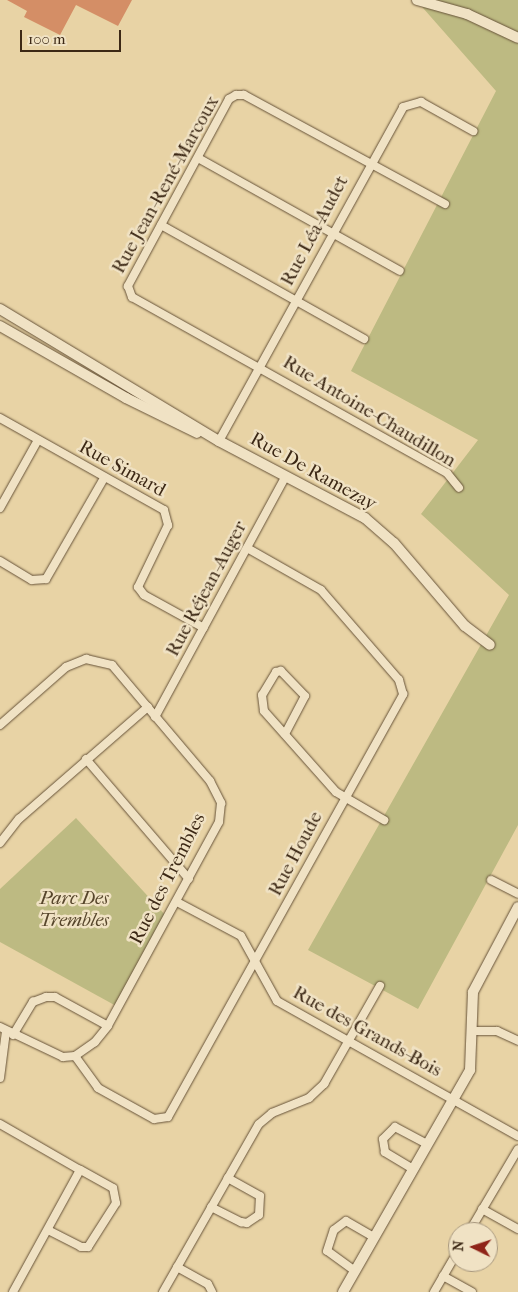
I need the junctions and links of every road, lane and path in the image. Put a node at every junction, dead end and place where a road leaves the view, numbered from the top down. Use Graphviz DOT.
graph roads {
  1 [pos="417,0"];
  2 [pos="518,38"];
  3 [pos="473,131"];
  4 [pos="198,158"];
  5 [pos="370,163"];
  6 [pos="444,204"];
  7 [pos="161,225"];
  8 [pos="333,231"];
  9 [pos="400,271"];
  10 [pos="296,300"];
  11 [pos="0,309"];
  12 [pos="0,326"];
  13 [pos="364,339"];
  14 [pos="77,354"];
  15 [pos="71,367"];
  16 [pos="260,367"];
  17 [pos="0,418"];
  18 [pos="38,440"];
  19 [pos="219,441"];
  20 [pos="286,476"];
  21 [pos="104,478"];
  22 [pos="459,488"];
  23 [pos="0,508"];
  24 [pos="247,548"];
  25 [pos="0,562"];
  26 [pos="204,628"];
  27 [pos="490,645"];
  28 [pos="148,708"];
  29 [pos="155,717"];
  30 [pos="0,726"];
  31 [pos="285,734"];
  32 [pos="86,760"];
  33 [pos="344,798"];
  34 [pos="384,820"];
  35 [pos="0,843"];
  36 [pos="189,879"];
  37 [pos="491,880"];
  38 [pos="518,894"];
  39 [pos="176,902"];
  40 [pos="518,907"];
  41 [pos="256,962"];
  42 [pos="380,986"];
  43 [pos="108,1026"];
  44 [pos="6,1031"];
  45 [pos="473,1031"];
  46 [pos="349,1041"];
  47 [pos="518,1041"];
  48 [pos="75,1056"];
  49 [pos="0,1078"];
  50 [pos="453,1098"];
  51 [pos="0,1124"];
  52 [pos="518,1136"];
  53 [pos="427,1144"];
  54 [pos="518,1149"];
  55 [pos="412,1169"];
  56 [pos="80,1170"];
  57 [pos="228,1178"];
  58 [pos="211,1207"];
  59 [pos="482,1209"];
  60 [pos="475,1222"];
  61 [pos="518,1229"];
  62 [pos="48,1230"];
  63 [pos="374,1237"];
  64 [pos="177,1267"];
  65 [pos="448,1268"];
  66 [pos="355,1271"];
  67 [pos="443,1276"];
  68 [pos="13,1292"];
  69 [pos="163,1292"];
  70 [pos="212,1292"];
  71 [pos="343,1292"];
  72 [pos="434,1292"];
  73 [pos="472,1292"];
  1 -- 2 [label="street"];
  3 -- 5 [label="street, Rue Léa-Audet"];
  4 -- 5 [label="street, Rue Jean-René-Marcoux"];
  4 -- 7 [label="street, Rue Jean-René-Marcoux"];
  4 -- 8 [label="street"];
  5 -- 6 [label="street, Rue Jean-René-Marcoux"];
  5 -- 8 [label="street, Rue Léa-Audet"];
  7 -- 10 [label="street"];
  7 -- 16 [label="street, Rue Jean-René-Marcoux"];
  8 -- 9 [label="street"];
  8 -- 10 [label="street, Rue Léa-Audet"];
  10 -- 13 [label="street"];
  10 -- 16 [label="street, Rue Léa-Audet"];
  11 -- 14 [label="street, Rue De Ramezay"];
  12 -- 15 [label="street, Rue De Ramezay"];
  14 -- 15 [label="street"];
  14 -- 19 [label="street, Rue De Ramezay"];
  15 -- 19 [label="street, Rue De Ramezay"];
  16 -- 19 [label="street, Rue Léa-Audet"];
  16 -- 22 [label="street, Rue Antoine-Chaudillon"];
  17 -- 18 [label="street, Rue Simard"];
  18 -- 21 [label="street, Rue Simard"];
  18 -- 23 [label="street"];
  19 -- 20 [label="street, Rue De Ramezay"];
  20 -- 24 [label="street, Rue Réjean-Auger"];
  20 -- 27 [label="street, Rue De Ramezay"];
  21 -- 25 [label="street"];
  21 -- 26 [label="street, Rue Simard"];
  24 -- 26 [label="street, Rue Réjean-Auger"];
  24 -- 33 [label="street, Rue Houde"];
  26 -- 29 [label="street, Rue Réjean-Auger"];
  28 -- 29 [label="street, Rue des Trembles"];
  28 -- 30 [label="street, Rue des Trembles"];
  28 -- 32 [label="street"];
  29 -- 36 [label="street, Rue des Trembles"];
  31 -- 31 [label="street"];
  31 -- 33 [label="street"];
  32 -- 35 [label="street"];
  32 -- 36 [label="street"];
  33 -- 34 [label="street"];
  33 -- 41 [label="street, Rue Houde"];
  36 -- 39 [label="street, Rue des Trembles"];
  37 -- 38 [label="street"];
  39 -- 41 [label="street, Rue des Grands-Bois"];
  39 -- 43 [label="street, Rue des Trembles"];
  40 -- 45 [label="street"];
  41 -- 46 [label="street, Rue des Grands-Bois"];
  41 -- 48 [label="street, Rue Houde"];
  42 -- 46 [label="street"];
  43 -- 44 [label="street"];
  43 -- 48 [label="street, Rue des Trembles"];
  44 -- 48 [label="street"];
  44 -- 49 [label="street"];
  45 -- 47 [label="street"];
  45 -- 50 [label="street"];
  46 -- 50 [label="street, Rue des Grands-Bois"];
  46 -- 57 [label="street"];
  50 -- 52 [label="street, Rue des Grands-Bois"];
  50 -- 53 [label="street"];
  51 -- 56 [label="street"];
  53 -- 55 [label="street"];
  53 -- 55 [label="street"];
  54 -- 59 [label="street"];
  55 -- 63 [label="street"];
  56 -- 62 [label="street"];
  56 -- 62 [label="street"];
  57 -- 58 [label="street"];
  57 -- 58 [label="street"];
  58 -- 64 [label="street"];
  59 -- 60 [label="street"];
  59 -- 61 [label="street"];
  62 -- 68 [label="street"];
  63 -- 66 [label="street"];
  63 -- 66 [label="street"];
  64 -- 69 [label="street"];
  64 -- 70 [label="street"];
  65 -- 67 [label="street"];
  66 -- 71 [label="street"];
  67 -- 72 [label="street"];
  67 -- 73 [label="street"];
}
